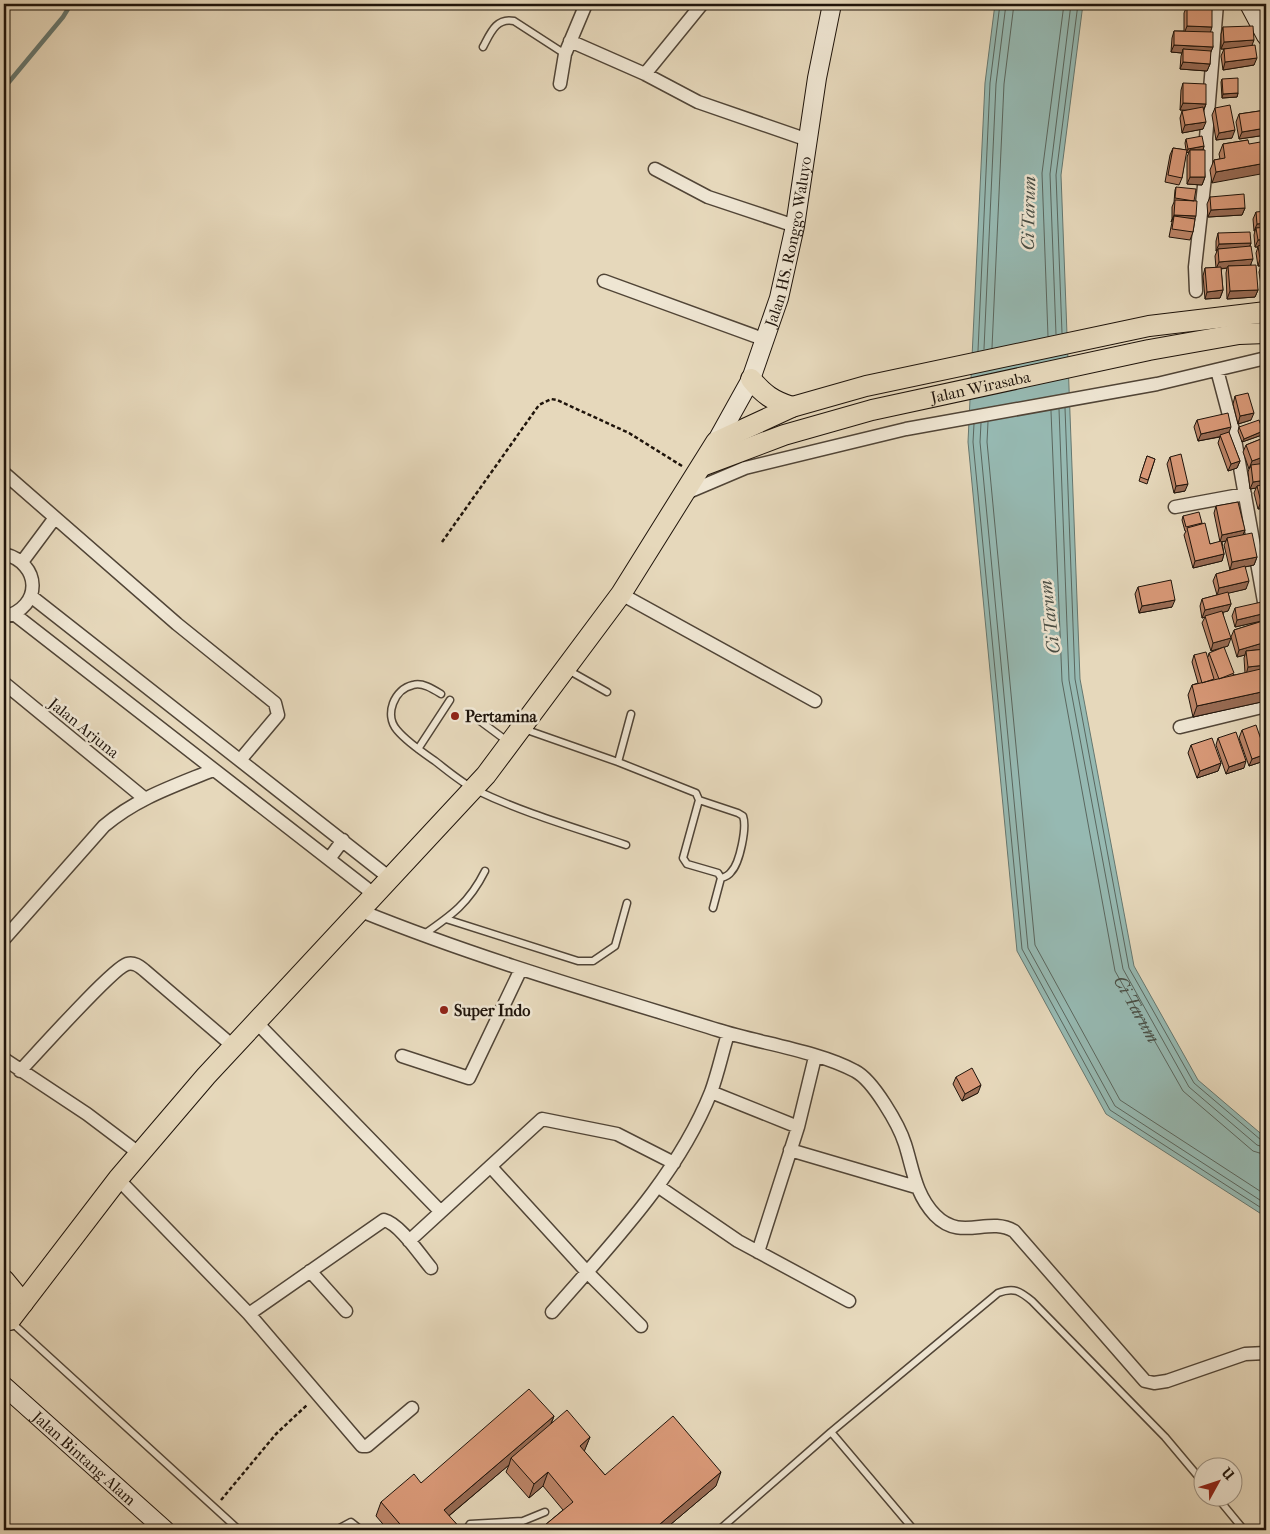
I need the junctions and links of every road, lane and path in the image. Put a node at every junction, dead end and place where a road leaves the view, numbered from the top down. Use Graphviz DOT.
graph roads {
  1 [pos="586,4"];
  2 [pos="702,4"];
  3 [pos="832,4"];
  4 [pos="1217,4"];
  5 [pos="1249,4"];
  6 [pos="1266,36"];
  7 [pos="570,42"];
  8 [pos="483,47"];
  9 [pos="565,54"];
  10 [pos="645,74"];
  11 [pos="560,84"];
  12 [pos="808,140"];
  13 [pos="654,170"];
  14 [pos="795,226"];
  15 [pos="604,281"];
  16 [pos="1196,291"];
  17 [pos="1266,312"];
  18 [pos="1266,333"];
  19 [pos="766,340"];
  20 [pos="1266,358"];
  21 [pos="1217,370"];
  22 [pos="751,379"];
  23 [pos="792,407"];
  24 [pos="716,442"];
  25 [pos="699,470"];
  26 [pos="4,473"];
  27 [pos="684,494"];
  28 [pos="1245,494"];
  29 [pos="1175,507"];
  30 [pos="54,519"];
  31 [pos="442,542"];
  32 [pos="4,554"];
  33 [pos="22,562"];
  34 [pos="621,594"];
  35 [pos="32,597"];
  36 [pos="1266,613"];
  37 [pos="9,615"];
  38 [pos="567,670"];
  39 [pos="4,683"];
  40 [pos="607,692"];
  41 [pos="441,694"];
  42 [pos="450,700"];
  43 [pos="815,701"];
  44 [pos="1266,706"];
  45 [pos="631,714"];
  46 [pos="480,722"];
  47 [pos="1180,727"];
  48 [pos="515,735"];
  49 [pos="418,748"];
  50 [pos="241,759"];
  51 [pos="618,762"];
  52 [pos="213,770"];
  53 [pos="474,789"];
  54 [pos="144,798"];
  55 [pos="699,800"];
  56 [pos="343,840"];
  57 [pos="626,846"];
  58 [pos="329,859"];
  59 [pos="484,871"];
  60 [pos="721,878"];
  61 [pos="391,879"];
  62 [pos="375,895"];
  63 [pos="627,903"];
  64 [pos="713,908"];
  65 [pos="361,911"];
  66 [pos="446,919"];
  67 [pos="422,936"];
  68 [pos="4,939"];
  69 [pos="521,969"];
  70 [pos="257,1023"];
  71 [pos="728,1034"];
  72 [pos="234,1047"];
  73 [pos="402,1056"];
  74 [pos="815,1057"];
  75 [pos="4,1059"];
  76 [pos="20,1071"];
  77 [pos="710,1092"];
  78 [pos="798,1127"];
  79 [pos="790,1150"];
  80 [pos="140,1154"];
  81 [pos="674,1162"];
  82 [pos="491,1167"];
  83 [pos="118,1179"];
  84 [pos="659,1187"];
  85 [pos="916,1187"];
  86 [pos="440,1212"];
  87 [pos="409,1241"];
  88 [pos="758,1252"];
  89 [pos="431,1268"];
  90 [pos="310,1270"];
  91 [pos="587,1272"];
  92 [pos="4,1280"];
  93 [pos="849,1301"];
  94 [pos="23,1303"];
  95 [pos="346,1311"];
  96 [pos="552,1312"];
  97 [pos="249,1314"];
  98 [pos="6,1320"];
  99 [pos="641,1326"];
  100 [pos="1266,1353"];
  101 [pos="4,1386"];
  102 [pos="318,1395"];
  103 [pos="412,1408"];
  104 [pos="831,1432"];
  105 [pos="1192,1469"];
  106 [pos="1224,1506"];
  107 [pos="214,1509"];
  108 [pos="545,1512"];
  109 [pos="165,1530"];
  110 [pos="239,1530"];
  111 [pos="336,1530"];
  112 [pos="361,1530"];
  113 [pos="466,1530"];
  114 [pos="719,1530"];
  115 [pos="914,1530"];
  116 [pos="1244,1530"];
  1 -- 7 [label="street"];
  2 -- 10 [label="street"];
  3 -- 12 [label="street, Jalan HS. Ronggo Waluyo"];
  4 -- 16 [label="street"];
  5 -- 6 [label="street"];
  7 -- 9 [label="street"];
  7 -- 10 [label="street"];
  8 -- 9 [label="lane"];
  9 -- 11 [label="street"];
  10 -- 12 [label="street"];
  12 -- 14 [label="street, Jalan HS. Ronggo Waluyo"];
  13 -- 14 [label="street"];
  14 -- 19 [label="street, Jalan HS. Ronggo Waluyo"];
  15 -- 19 [label="street"];
  17 -- 23 [label="main road, Jalan Wirasaba"];
  18 -- 25 [label="main road, Jalan Wirasaba"];
  19 -- 22 [label="street, Jalan HS. Ronggo Waluyo"];
  20 -- 21 [label="street"];
  21 -- 27 [label="street"];
  21 -- 28 [label="street"];
  22 -- 23 [label="main road"];
  22 -- 24 [label="street, Jalan HS. Ronggo Waluyo"];
  23 -- 24 [label="main road, Jalan Wirasaba"];
  24 -- 25 [label="main road, Jalan HS. Ronggo Waluyo"];
  25 -- 27 [label="main road, Jalan HS. Ronggo Waluyo"];
  25 -- 31 [label="path"];
  26 -- 30 [label="street"];
  27 -- 34 [label="main road, Jalan HS. Ronggo Waluyo"];
  28 -- 29 [label="street"];
  28 -- 36 [label="street"];
  30 -- 33 [label="street"];
  30 -- 50 [label="street"];
  32 -- 33 [label="street"];
  33 -- 35 [label="street"];
  34 -- 38 [label="main road, Jalan HS. Ronggo Waluyo"];
  34 -- 43 [label="street"];
  35 -- 37 [label="street"];
  35 -- 50 [label="street"];
  37 -- 52 [label="street"];
  38 -- 40 [label="lane"];
  38 -- 48 [label="main road, Jalan HS. Ronggo Waluyo"];
  39 -- 54 [label="street, Jalan Arjuna"];
  41 -- 49 [label="lane"];
  42 -- 49 [label="lane"];
  44 -- 47 [label="street"];
  45 -- 51 [label="lane"];
  46 -- 48 [label="lane"];
  48 -- 51 [label="lane"];
  48 -- 53 [label="main road, Jalan HS. Ronggo Waluyo"];
  49 -- 53 [label="lane"];
  50 -- 56 [label="street"];
  51 -- 55 [label="lane"];
  52 -- 54 [label="street"];
  52 -- 58 [label="street"];
  53 -- 57 [label="lane"];
  53 -- 61 [label="main road, Jalan HS. Ronggo Waluyo"];
  54 -- 68 [label="street"];
  55 -- 60 [label="lane"];
  55 -- 60 [label="lane"];
  56 -- 58 [label="street"];
  56 -- 61 [label="street"];
  58 -- 62 [label="street"];
  59 -- 66 [label="lane"];
  60 -- 64 [label="lane"];
  61 -- 62 [label="main road, Jalan HS. Ronggo Waluyo"];
  62 -- 65 [label="main road, Jalan HS. Ronggo Waluyo"];
  63 -- 66 [label="lane"];
  65 -- 67 [label="street"];
  65 -- 70 [label="main road, Jalan HS. Ronggo Waluyo"];
  66 -- 67 [label="lane"];
  67 -- 69 [label="street"];
  69 -- 71 [label="street"];
  69 -- 73 [label="street"];
  70 -- 72 [label="main road, Jalan HS. Ronggo Waluyo"];
  70 -- 86 [label="street"];
  71 -- 74 [label="street"];
  71 -- 77 [label="street"];
  72 -- 76 [label="street"];
  72 -- 80 [label="main road, Jalan HS. Ronggo Waluyo"];
  74 -- 78 [label="street"];
  74 -- 85 [label="street"];
  75 -- 76 [label="street"];
  76 -- 80 [label="street"];
  77 -- 78 [label="street"];
  77 -- 81 [label="street"];
  78 -- 79 [label="street"];
  79 -- 85 [label="street"];
  79 -- 88 [label="street"];
  80 -- 83 [label="main road, Jalan HS. Ronggo Waluyo"];
  81 -- 82 [label="street"];
  81 -- 84 [label="street"];
  82 -- 86 [label="street"];
  82 -- 91 [label="street"];
  83 -- 94 [label="main road, Jalan HS. Ronggo Waluyo"];
  83 -- 97 [label="street"];
  84 -- 88 [label="street"];
  84 -- 91 [label="street"];
  85 -- 100 [label="street"];
  86 -- 87 [label="street"];
  87 -- 89 [label="street"];
  87 -- 90 [label="street"];
  88 -- 93 [label="street"];
  90 -- 95 [label="street"];
  90 -- 97 [label="street"];
  91 -- 96 [label="street"];
  91 -- 99 [label="street"];
  92 -- 94 [label="main road"];
  94 -- 98 [label="main road, Jalan HS. Ronggo Waluyo"];
  97 -- 102 [label="street"];
  98 -- 107 [label="lane"];
  101 -- 109 [label="street, Jalan Bintang Alam"];
  102 -- 103 [label="street"];
  102 -- 107 [label="path"];
  104 -- 105 [label="lane"];
  104 -- 114 [label="lane"];
  104 -- 115 [label="lane"];
  106 -- 116 [label="lane"];
  107 -- 110 [label="lane"];
  108 -- 113 [label="lane"];
  111 -- 112 [label="lane"];
}
